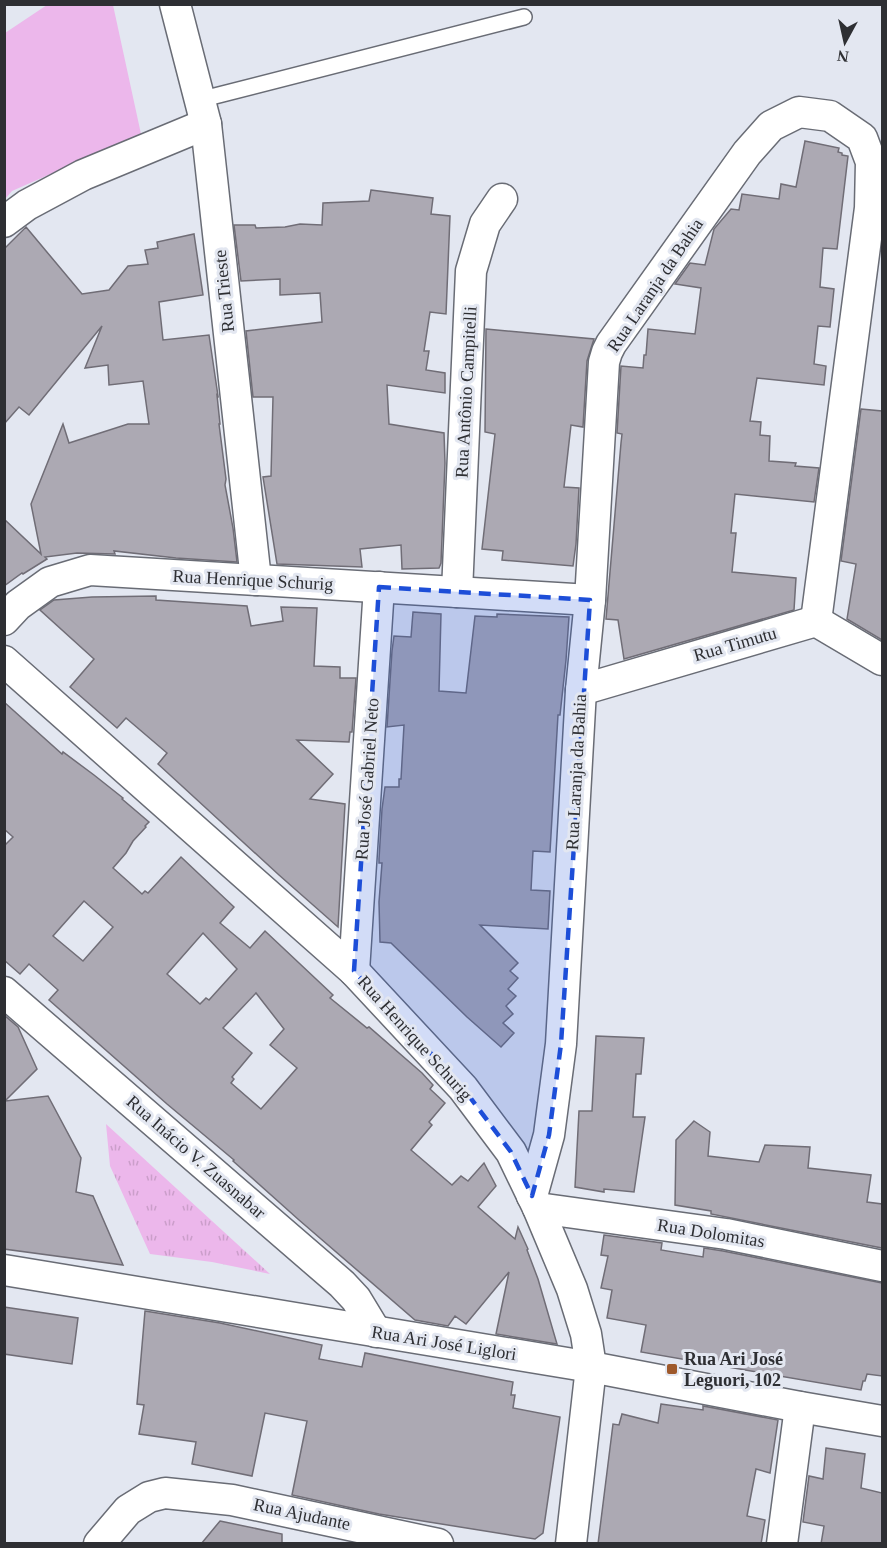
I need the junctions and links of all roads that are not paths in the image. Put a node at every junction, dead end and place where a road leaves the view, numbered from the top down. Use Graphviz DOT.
graph roads {
  1 [pos="175,4"];
  2 [pos="524,17"];
  3 [pos="203,112"];
  4 [pos="502,199"];
  5 [pos="4,222"];
  6 [pos="256,580"];
  7 [pos="380,587"];
  8 [pos="457,592"];
  9 [pos="590,600"];
  10 [pos="4,620"];
  11 [pos="816,621"];
  12 [pos="882,660"];
  13 [pos="4,661"];
  14 [pos="581,690"];
  15 [pos="354,971"];
  16 [pos="4,992"];
  17 [pos="535,1202"];
  18 [pos="882,1266"];
  19 [pos="4,1270"];
  20 [pos="376,1332"];
  21 [pos="591,1367"];
  22 [pos="800,1407"];
  23 [pos="882,1421"];
  24 [pos="356,1535"];
  25 [pos="99,1544"];
  26 [pos="438,1544"];
  27 [pos="571,1544"];
  28 [pos="782,1544"];
  1 -- 3 [label="street, Rua Trieste"];
  2 -- 3 [label="lane"];
  3 -- 5 [label="street"];
  3 -- 6 [label="street, Rua Trieste"];
  4 -- 8 [label="street, Rua Antônio Campitelli"];
  6 -- 7 [label="street, Rua Henrique Schurig"];
  6 -- 10 [label="street, Rua Henrique Schurig"];
  7 -- 8 [label="street, Rua Henrique Schurig"];
  7 -- 15 [label="street, Rua José Gabriel Neto"];
  8 -- 9 [label="street, Rua Henrique Schurig"];
  9 -- 11 [label="street, Rua Laranja da Bahia"];
  9 -- 14 [label="street, Rua Laranja da Bahia"];
  11 -- 12 [label="street"];
  11 -- 14 [label="street, Rua Timutu"];
  13 -- 15 [label="street, Rua Henrique Schurig"];
  14 -- 17 [label="street, Rua Laranja da Bahia"];
  15 -- 17 [label="street, Rua Henrique Schurig"];
  16 -- 20 [label="street, Rua Inácio V. Zuasnabar"];
  17 -- 18 [label="street, Rua Dolomitas"];
  17 -- 21 [label="street, Rua Henrique Schurig"];
  19 -- 20 [label="street, Rua Ari José Liglori"];
  20 -- 21 [label="street, Rua Ari José Liglori"];
  21 -- 22 [label="street, Rua Ari José Liglori"];
  21 -- 27 [label="street, Rua Henrique Schurig"];
  22 -- 23 [label="street, Rua Ari José Liglori"];
  22 -- 28 [label="street"];
  24 -- 25 [label="street, Rua Ajudante"];
  24 -- 26 [label="street, Rua Ajudante"];
}
